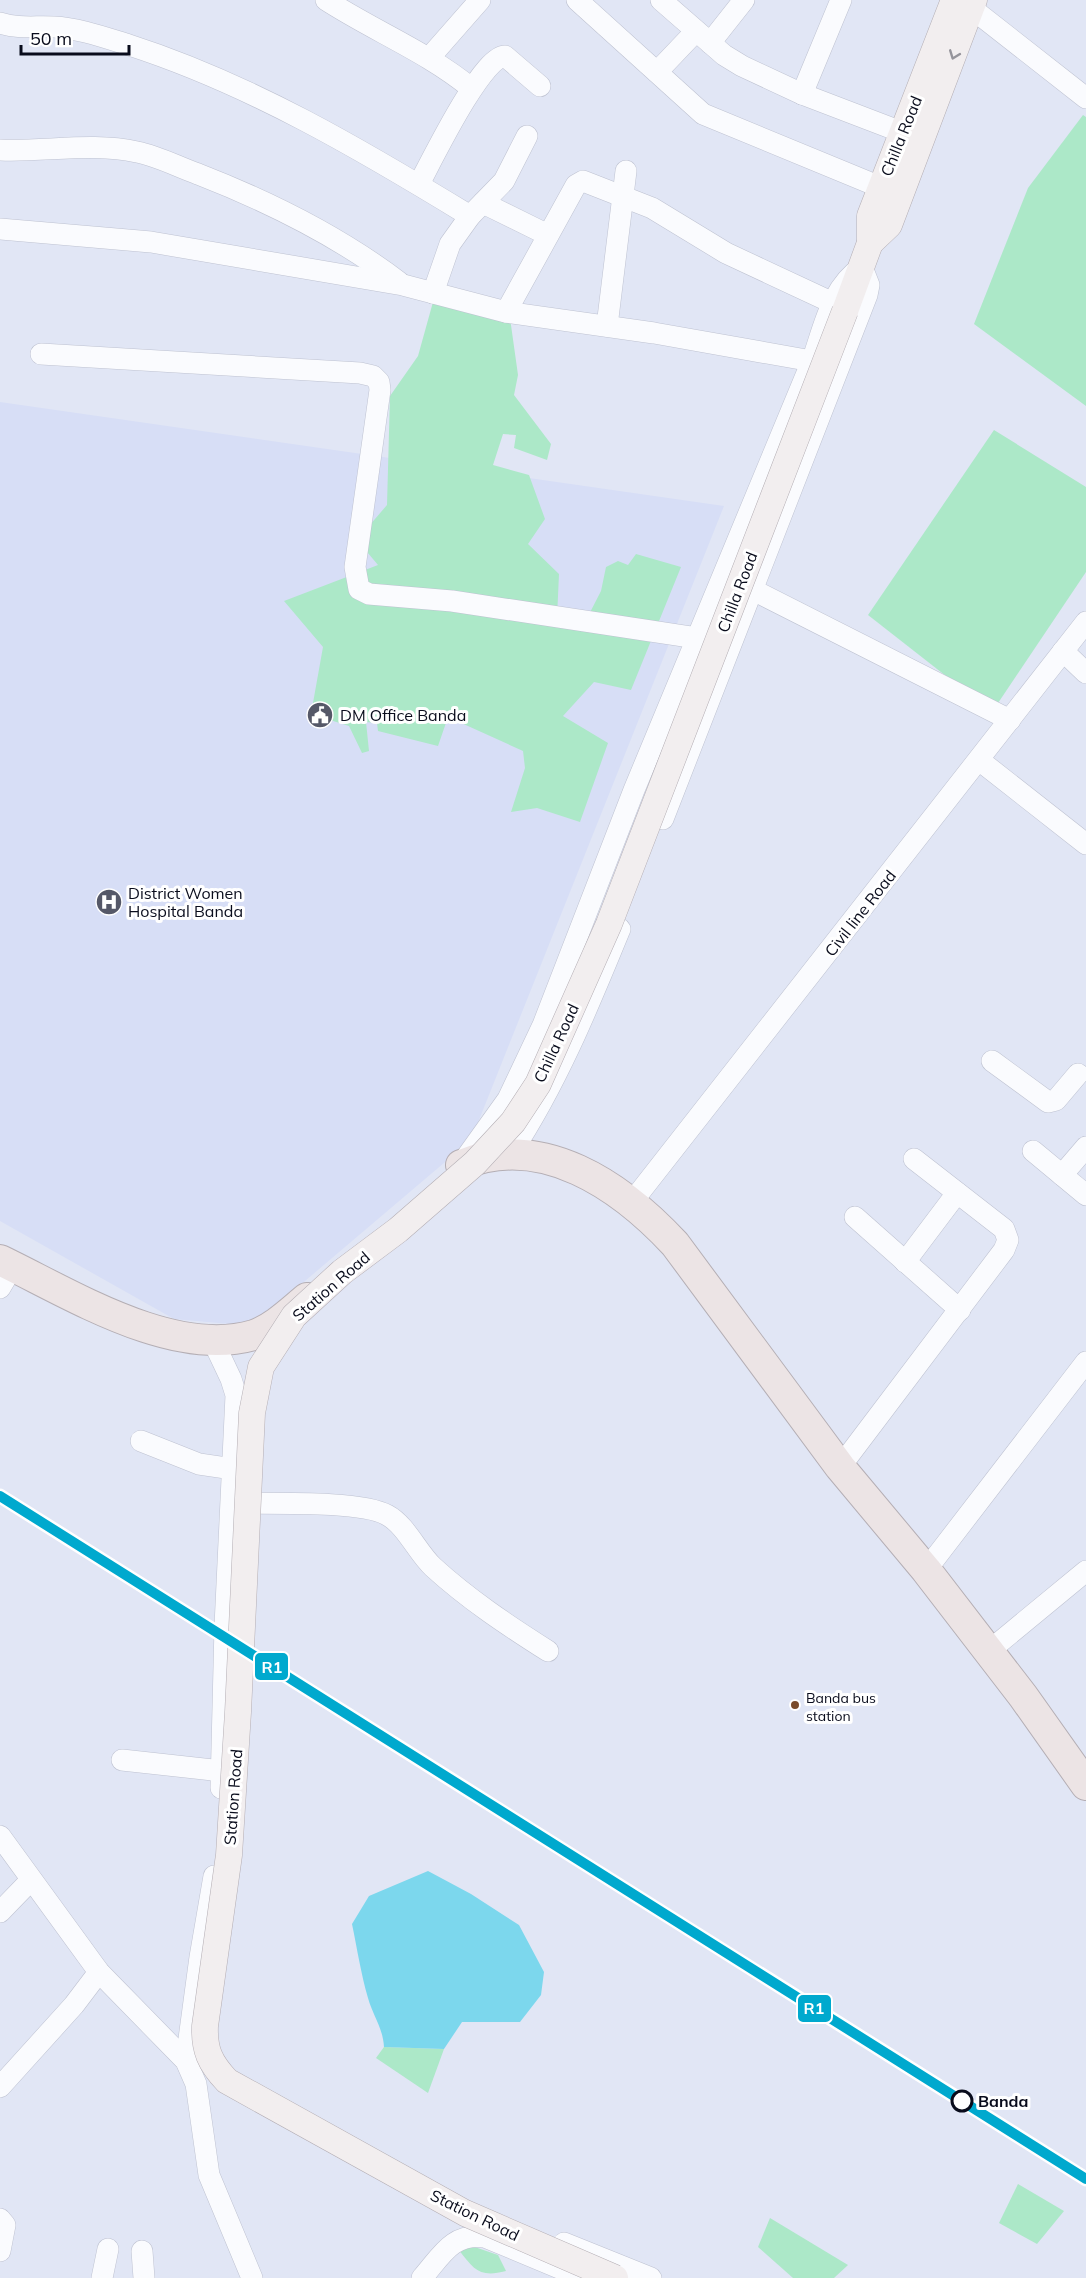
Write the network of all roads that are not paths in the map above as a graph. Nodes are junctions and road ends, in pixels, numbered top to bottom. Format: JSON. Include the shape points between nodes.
{"nodes":[{"id":1,"x":326,"y":0,"type":"edge"},
{"id":2,"x":480,"y":0,"type":"edge"},
{"id":3,"x":577,"y":0,"type":"edge"},
{"id":4,"x":744,"y":0,"type":"edge"},
{"id":5,"x":841,"y":0,"type":"edge"},
{"id":6,"x":664,"y":1,"type":"edge"},
{"id":7,"x":965,"y":2,"type":"edge"},
{"id":8,"x":0,"y":23,"type":"edge"},
{"id":9,"x":703,"y":37,"type":"junction"},
{"id":10,"x":430,"y":57,"type":"junction"},
{"id":11,"x":657,"y":72,"type":"junction"},
{"id":12,"x":540,"y":86,"type":"dead end"},
{"id":13,"x":471,"y":88,"type":"junction"},
{"id":14,"x":802,"y":94,"type":"junction"},
{"id":15,"x":1086,"y":98,"type":"edge"},
{"id":16,"x":904,"y":133,"type":"junction"},
{"id":17,"x":527,"y":136,"type":"dead end"},
{"id":18,"x":0,"y":150,"type":"edge"},
{"id":19,"x":626,"y":171,"type":"dead end"},
{"id":20,"x":419,"y":184,"type":"junction"},
{"id":21,"x":880,"y":187,"type":"junction"},
{"id":22,"x":622,"y":197,"type":"junction"},
{"id":23,"x":477,"y":209,"type":"junction"},
{"id":24,"x":0,"y":229,"type":"edge"},
{"id":25,"x":548,"y":235,"type":"junction"},
{"id":26,"x":870,"y":243,"type":"junction"},
{"id":27,"x":862,"y":267,"type":"junction"},
{"id":28,"x":403,"y":285,"type":"junction"},
{"id":29,"x":434,"y":293,"type":"junction"},
{"id":30,"x":839,"y":307,"type":"junction"},
{"id":31,"x":506,"y":312,"type":"junction"},
{"id":32,"x":607,"y":326,"type":"junction"},
{"id":33,"x":40,"y":354,"type":"dead end"},
{"id":34,"x":812,"y":361,"type":"junction"},
{"id":35,"x":753,"y":590,"type":"junction"},
{"id":36,"x":1086,"y":622,"type":"edge"},
{"id":37,"x":697,"y":638,"type":"junction"},
{"id":38,"x":1063,"y":651,"type":"junction"},
{"id":39,"x":1086,"y":673,"type":"edge"},
{"id":40,"x":1010,"y":720,"type":"junction"},
{"id":41,"x":979,"y":760,"type":"junction"},
{"id":42,"x":1086,"y":844,"type":"edge"},
{"id":43,"x":992,"y":1061,"type":"dead end"},
{"id":44,"x":1084,"y":1073,"type":"edge"},
{"id":45,"x":1086,"y":1147,"type":"edge"},
{"id":46,"x":1033,"y":1151,"type":"dead end"},
{"id":47,"x":511,"y":1154,"type":"junction"},
{"id":48,"x":914,"y":1159,"type":"dead end"},
{"id":49,"x":467,"y":1164,"type":"junction"},
{"id":50,"x":1062,"y":1175,"type":"junction"},
{"id":51,"x":957,"y":1193,"type":"junction"},
{"id":52,"x":1086,"y":1195,"type":"edge"},
{"id":53,"x":632,"y":1202,"type":"junction"},
{"id":54,"x":855,"y":1217,"type":"dead end"},
{"id":55,"x":905,"y":1262,"type":"junction"},
{"id":56,"x":4,"y":1271,"type":"edge"},
{"id":57,"x":960,"y":1310,"type":"junction"},
{"id":58,"x":213,"y":1341,"type":"junction"},
{"id":59,"x":1086,"y":1362,"type":"edge"},
{"id":60,"x":141,"y":1441,"type":"dead end"},
{"id":61,"x":840,"y":1467,"type":"junction"},
{"id":62,"x":232,"y":1469,"type":"junction"},
{"id":63,"x":231,"y":1503,"type":"junction"},
{"id":64,"x":926,"y":1570,"type":"junction"},
{"id":65,"x":1086,"y":1571,"type":"edge"},
{"id":66,"x":548,"y":1651,"type":"dead end"},
{"id":67,"x":989,"y":1651,"type":"junction"},
{"id":68,"x":247,"y":1716,"type":"dead end"},
{"id":69,"x":122,"y":1760,"type":"dead end"},
{"id":70,"x":222,"y":1771,"type":"junction"},
{"id":71,"x":1086,"y":1785,"type":"edge"},
{"id":72,"x":0,"y":1836,"type":"edge"},
{"id":73,"x":32,"y":1880,"type":"junction"},
{"id":74,"x":0,"y":1912,"type":"edge"},
{"id":75,"x":99,"y":1972,"type":"junction"},
{"id":76,"x":186,"y":2061,"type":"junction"},
{"id":77,"x":0,"y":2087,"type":"edge"},
{"id":78,"x":0,"y":2219,"type":"edge"},
{"id":79,"x":108,"y":2249,"type":"dead end"},
{"id":80,"x":0,"y":2251,"type":"edge"},
{"id":81,"x":142,"y":2251,"type":"dead end"},
{"id":82,"x":102,"y":2278,"type":"edge"},
{"id":83,"x":144,"y":2278,"type":"edge"},
{"id":84,"x":252,"y":2278,"type":"edge"},
{"id":85,"x":422,"y":2278,"type":"edge"},
{"id":86,"x":584,"y":2278,"type":"edge"},
{"id":87,"x":615,"y":2278,"type":"edge"},
{"id":88,"x":651,"y":2278,"type":"edge"}],
"edges":[{"from":1,"to":10,"type":"street"},
{"from":2,"to":10,"type":"street"},
{"from":3,"to":11,"type":"street"},
{"from":4,"to":9,"type":"street"},
{"from":5,"to":14,"type":"street"},
{"from":6,"to":9,"type":"street"},
{"from":7,"to":15,"type":"street"},
{"from":7,"to":16,"type":"main road","name":"Chilla Road"},
{"from":7,"to":26,"type":"main road","one_way":true,"via":[[889,225]]},
{"from":8,"to":20,"type":"street","via":[[28,29],[63,28],[130,46],[255,95]]},
{"from":9,"to":11,"type":"street"},
{"from":9,"to":14,"type":"street","via":[[742,66]]},
{"from":10,"to":13,"type":"street"},
{"from":11,"to":21,"type":"street","via":[[703,114]]},
{"from":12,"to":13,"type":"street","via":[[500,56]]},
{"from":13,"to":20,"type":"street"},
{"from":14,"to":16,"type":"street"},
{"from":16,"to":21,"type":"main road","name":"Chilla Road"},
{"from":17,"to":23,"type":"street","via":[[504,181]]},
{"from":18,"to":28,"type":"street","via":[[99,148],[145,154],[271,203],[372,262]]},
{"from":19,"to":22,"type":"street"},
{"from":20,"to":23,"type":"street"},
{"from":21,"to":26,"type":"main road","name":"Chilla Road","via":[[870,216]]},
{"from":22,"to":25,"type":"street","via":[[584,181],[578,183]]},
{"from":22,"to":30,"type":"street","via":[[652,208],[726,253]]},
{"from":22,"to":32,"type":"street"},
{"from":23,"to":25,"type":"street"},
{"from":23,"to":29,"type":"street","via":[[450,244]]},
{"from":24,"to":28,"type":"street","via":[[151,242]]},
{"from":25,"to":31,"type":"street"},
{"from":26,"to":27,"type":"main road","name":"Chilla Road"},
{"from":27,"to":30,"type":"main road","name":"Chilla Road"},
{"from":27,"to":35,"type":"street","via":[[869,285],[867,295]]},
{"from":28,"to":29,"type":"street"},
{"from":29,"to":31,"type":"street"},
{"from":30,"to":34,"type":"street"},
{"from":30,"to":49,"type":"main road","name":"Chilla Road","bridge":true,"via":[[584,984],[538,1084],[513,1122]]},
{"from":31,"to":32,"type":"street"},
{"from":32,"to":34,"type":"street"},
{"from":33,"to":37,"type":"street","via":[[373,376],[380,390],[355,567],[359,589],[369,594],[452,601]]},
{"from":34,"to":37,"type":"street"},
{"from":35,"to":40,"type":"street"},
{"from":35,"to":47,"type":"street","via":[[591,1001],[548,1095]]},
{"from":36,"to":38,"type":"street","name":"Civil line Road"},
{"from":37,"to":49,"type":"street","via":[[543,1025],[508,1099]]},
{"from":38,"to":39,"type":"street"},
{"from":38,"to":40,"type":"street","name":"Civil line Road"},
{"from":40,"to":41,"type":"street","name":"Civil line Road"},
{"from":41,"to":42,"type":"street"},
{"from":41,"to":53,"type":"street","name":"Civil line Road"},
{"from":43,"to":44,"type":"street","via":[[1048,1102],[1056,1100]]},
{"from":45,"to":50,"type":"street"},
{"from":46,"to":50,"type":"street"},
{"from":47,"to":49,"type":"highway","via":[[478,1158]]},
{"from":47,"to":53,"type":"highway","via":[[537,1156],[567,1165],[596,1178]]},
{"from":48,"to":51,"type":"street"},
{"from":49,"to":58,"type":"highway","via":[[357,1251],[278,1322],[256,1334]]},
{"from":49,"to":87,"type":"main road","name":"Station Road","bridge":true,"via":[[398,1230],[342,1272],[294,1316],[261,1367],[252,1413],[229,1855],[204,2026],[205,2052],[226,2081],[465,2213]]},
{"from":50,"to":52,"type":"street"},
{"from":51,"to":55,"type":"street"},
{"from":51,"to":57,"type":"street","via":[[1004,1229],[1008,1239]]},
{"from":53,"to":61,"type":"highway","via":[[675,1244]]},
{"from":54,"to":55,"type":"street"},
{"from":55,"to":57,"type":"street"},
{"from":56,"to":58,"type":"highway","via":[[175,1335]]},
{"from":57,"to":61,"type":"street"},
{"from":58,"to":62,"type":"street","via":[[236,1395]]},
{"from":59,"to":64,"type":"street"},
{"from":60,"to":62,"type":"street","via":[[190,1462]]},
{"from":61,"to":64,"type":"highway"},
{"from":62,"to":63,"type":"street"},
{"from":63,"to":66,"type":"street","via":[[347,1506],[387,1515],[458,1589]]},
{"from":63,"to":70,"type":"street"},
{"from":64,"to":67,"type":"highway"},
{"from":65,"to":67,"type":"street"},
{"from":67,"to":71,"type":"highway"},
{"from":68,"to":88,"type":"street","via":[[237,1857],[215,2033],[222,2065],[281,2101],[478,2206]]},
{"from":69,"to":70,"type":"street"},
{"from":70,"to":76,"type":"street","via":[[218,1855]]},
{"from":72,"to":73,"type":"street"},
{"from":73,"to":74,"type":"street"},
{"from":73,"to":75,"type":"street"},
{"from":75,"to":76,"type":"street"},
{"from":75,"to":77,"type":"street","via":[[74,2006]]},
{"from":76,"to":84,"type":"street","via":[[196,2084],[209,2175]]},
{"from":78,"to":80,"type":"street","via":[[5,2225]]},
{"from":79,"to":82,"type":"street"},
{"from":81,"to":83,"type":"street"},
{"from":85,"to":86,"type":"street","via":[[454,2242],[469,2235],[485,2236]]}]}
